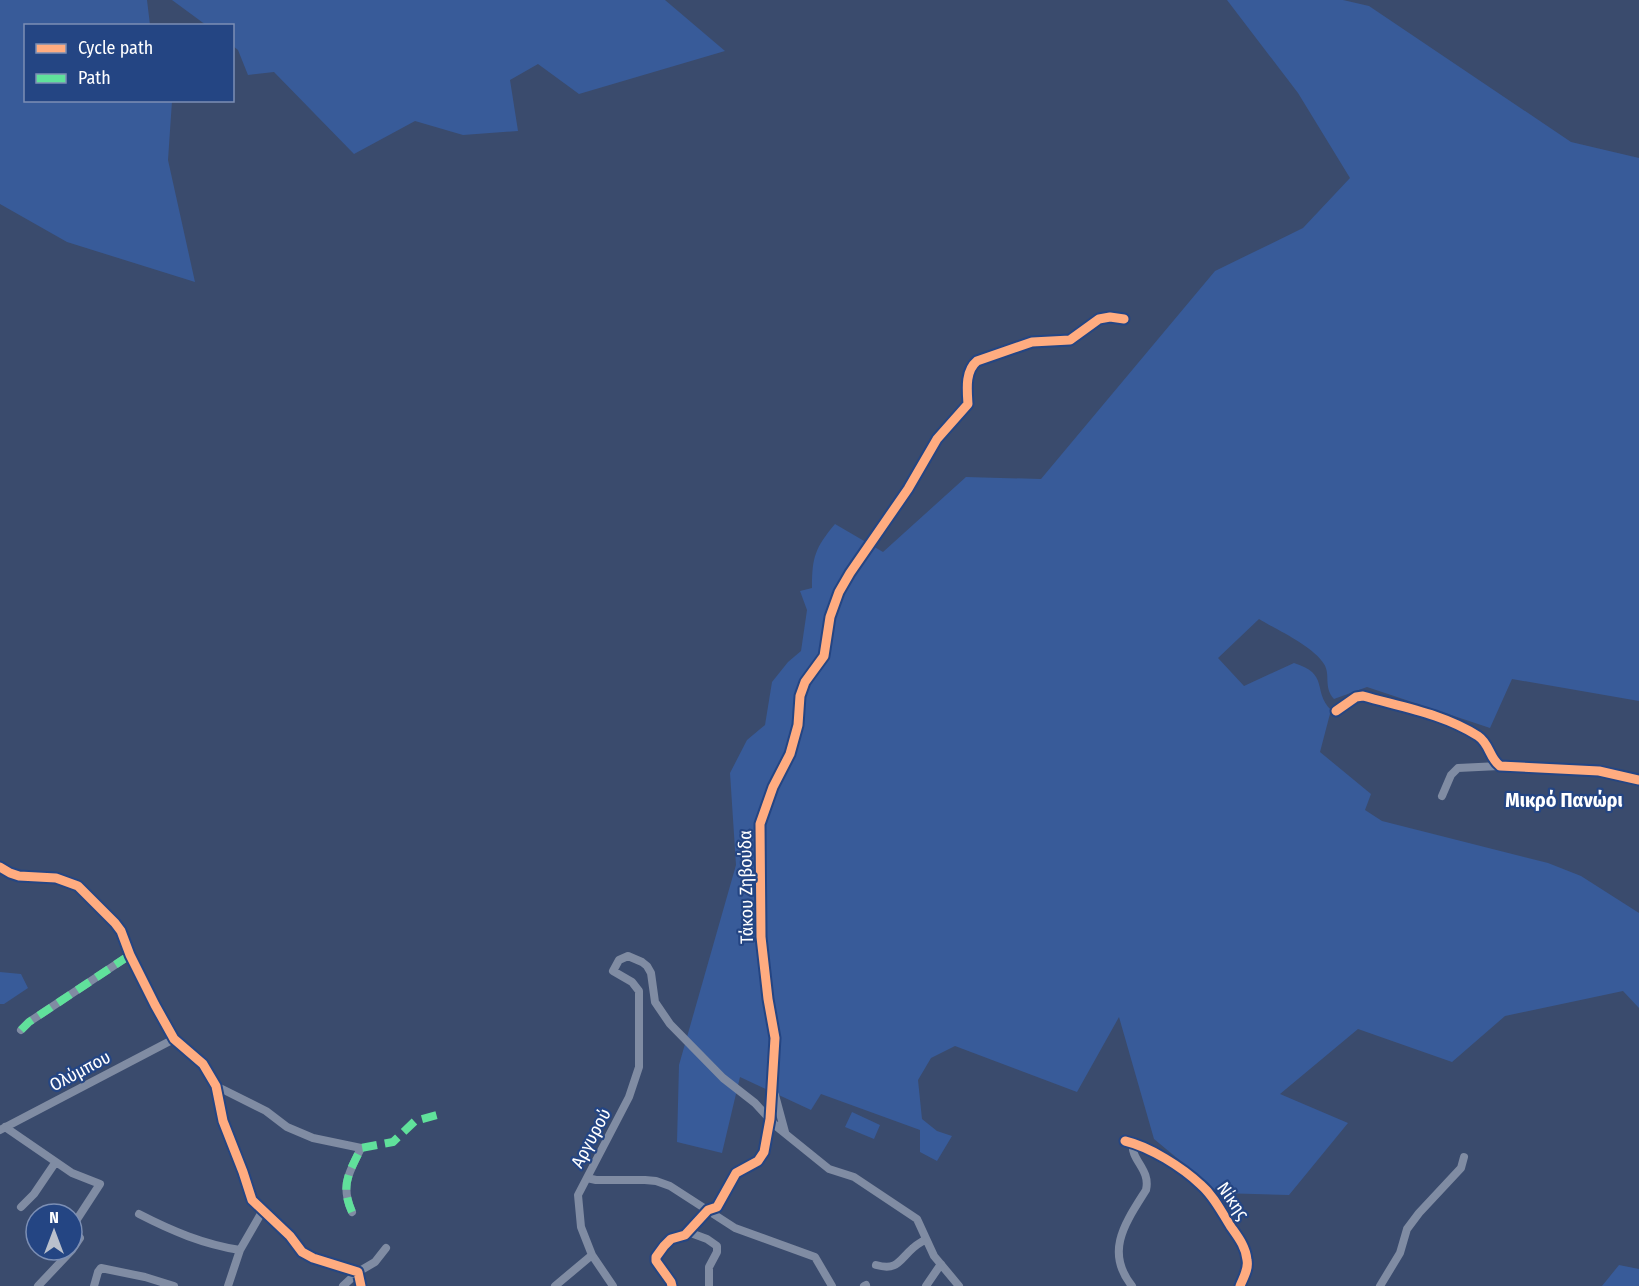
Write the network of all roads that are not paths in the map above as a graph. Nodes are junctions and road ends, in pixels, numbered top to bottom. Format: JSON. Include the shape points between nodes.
{"nodes":[{"id":1,"x":1124,"y":319,"type":"dead end"},
{"id":2,"x":1336,"y":711,"type":"dead end"},
{"id":3,"x":1500,"y":766,"type":"junction"},
{"id":4,"x":1639,"y":780,"type":"edge"},
{"id":5,"x":1442,"y":796,"type":"dead end"},
{"id":6,"x":0,"y":867,"type":"edge"},
{"id":7,"x":130,"y":955,"type":"junction"},
{"id":8,"x":21,"y":1029,"type":"dead end"},
{"id":9,"x":174,"y":1039,"type":"junction"},
{"id":10,"x":216,"y":1086,"type":"junction"},
{"id":11,"x":772,"y":1088,"type":"junction"},
{"id":12,"x":770,"y":1119,"type":"junction"},
{"id":13,"x":2,"y":1129,"type":"edge"},
{"id":14,"x":786,"y":1134,"type":"junction"},
{"id":15,"x":1464,"y":1157,"type":"dead end"},
{"id":16,"x":55,"y":1163,"type":"junction"},
{"id":17,"x":587,"y":1178,"type":"junction"},
{"id":18,"x":21,"y":1207,"type":"dead end"},
{"id":19,"x":84,"y":1208,"type":"edge"},
{"id":20,"x":262,"y":1210,"type":"junction"},
{"id":21,"x":708,"y":1210,"type":"junction"},
{"id":22,"x":352,"y":1212,"type":"dead end"},
{"id":23,"x":139,"y":1214,"type":"dead end"},
{"id":24,"x":688,"y":1232,"type":"junction"},
{"id":25,"x":926,"y":1239,"type":"junction"},
{"id":26,"x":387,"y":1248,"type":"dead end"},
{"id":27,"x":240,"y":1250,"type":"junction"},
{"id":28,"x":592,"y":1255,"type":"junction"},
{"id":29,"x":61,"y":1262,"type":"edge"},
{"id":30,"x":941,"y":1264,"type":"junction"},
{"id":31,"x":876,"y":1265,"type":"dead end"},
{"id":32,"x":358,"y":1272,"type":"junction"},
{"id":33,"x":38,"y":1286,"type":"edge"},
{"id":34,"x":94,"y":1286,"type":"edge"},
{"id":35,"x":174,"y":1286,"type":"edge"},
{"id":36,"x":228,"y":1286,"type":"edge"},
{"id":37,"x":343,"y":1286,"type":"edge"},
{"id":38,"x":361,"y":1286,"type":"edge"},
{"id":39,"x":555,"y":1286,"type":"edge"},
{"id":40,"x":613,"y":1286,"type":"edge"},
{"id":41,"x":672,"y":1286,"type":"edge"},
{"id":42,"x":709,"y":1286,"type":"edge"},
{"id":43,"x":832,"y":1286,"type":"edge"},
{"id":44,"x":926,"y":1286,"type":"edge"},
{"id":45,"x":959,"y":1286,"type":"edge"},
{"id":46,"x":1132,"y":1286,"type":"edge"},
{"id":47,"x":1240,"y":1286,"type":"edge"},
{"id":48,"x":1380,"y":1286,"type":"edge"}],
"edges":[{"from":1,"to":11,"type":"street","name":"Τάκου Ζηβούδα","via":[[1099,319],[1070,340],[1032,342],[972,365],[968,404],[937,439],[840,592],[830,616],[824,656],[805,682],[790,754],[760,824],[761,937],[775,1038]]},
{"from":2,"to":3,"type":"street","via":[[1361,696],[1442,718],[1483,740]]},
{"from":3,"to":4,"type":"street","via":[[1599,771]]},
{"from":3,"to":5,"type":"street","via":[[1458,768],[1450,775]]},
{"from":6,"to":7,"type":"street","via":[[19,876],[56,878],[78,885],[121,931]]},
{"from":7,"to":8,"type":"street"},
{"from":7,"to":9,"type":"street"},
{"from":9,"to":10,"type":"street","via":[[203,1064]]},
{"from":9,"to":13,"type":"street","name":"Ολύμπου"},
{"from":10,"to":20,"type":"street","via":[[223,1121],[252,1200]]},
{"from":10,"to":22,"type":"street","via":[[313,1138],[361,1148],[345,1191]]},
{"from":11,"to":12,"type":"street","name":"Τάκου Ζηβούδα"},
{"from":11,"to":14,"type":"street"},
{"from":12,"to":14,"type":"street"},
{"from":12,"to":17,"type":"street","name":"Αργυρού","via":[[670,1024],[655,1002],[651,973],[642,962],[623,957],[614,971],[636,986],[640,996],[639,1067],[629,1097]]},
{"from":12,"to":21,"type":"street","name":"Τάκου Ζηβούδα","via":[[762,1156],[739,1171],[715,1209]]},
{"from":13,"to":16,"type":"street"},
{"from":14,"to":25,"type":"street","via":[[829,1169],[854,1177],[917,1219]]},
{"from":15,"to":48,"type":"street","via":[[1461,1168],[1407,1229],[1400,1253]]},
{"from":16,"to":18,"type":"street"},
{"from":16,"to":19,"type":"street","via":[[99,1184]]},
{"from":17,"to":21,"type":"street","via":[[659,1181]]},
{"from":17,"to":28,"type":"street","name":"Αργυρού","via":[[578,1195],[579,1218]]},
{"from":20,"to":27,"type":"street"},
{"from":20,"to":32,"type":"street","via":[[302,1252]]},
{"from":21,"to":24,"type":"street","name":"Τάκου Ζηβούδα"},
{"from":21,"to":43,"type":"street","via":[[735,1228],[815,1257]]},
{"from":23,"to":27,"type":"street","via":[[181,1235]]},
{"from":24,"to":41,"type":"street","name":"Τάκου Ζηβούδα","via":[[671,1239],[656,1257]]},
{"from":24,"to":42,"type":"street","via":[[717,1246],[709,1267]]},
{"from":25,"to":30,"type":"street"},
{"from":25,"to":31,"type":"street","via":[[898,1264]]},
{"from":26,"to":32,"type":"street","via":[[375,1262]]},
{"from":27,"to":36,"type":"street"},
{"from":28,"to":39,"type":"street"},
{"from":28,"to":40,"type":"street","name":"Αργυρού"},
{"from":29,"to":33,"type":"street"},
{"from":30,"to":44,"type":"street"},
{"from":30,"to":45,"type":"street"},
{"from":32,"to":37,"type":"street"},
{"from":32,"to":38,"type":"street"},
{"from":34,"to":35,"type":"street","via":[[101,1268]]},
{"from":46,"to":47,"type":"street","name":"Νίκης","via":[[1121,1269],[1119,1239],[1148,1184],[1129,1142],[1152,1151],[1202,1185],[1212,1197],[1243,1245],[1247,1266]]}]}
